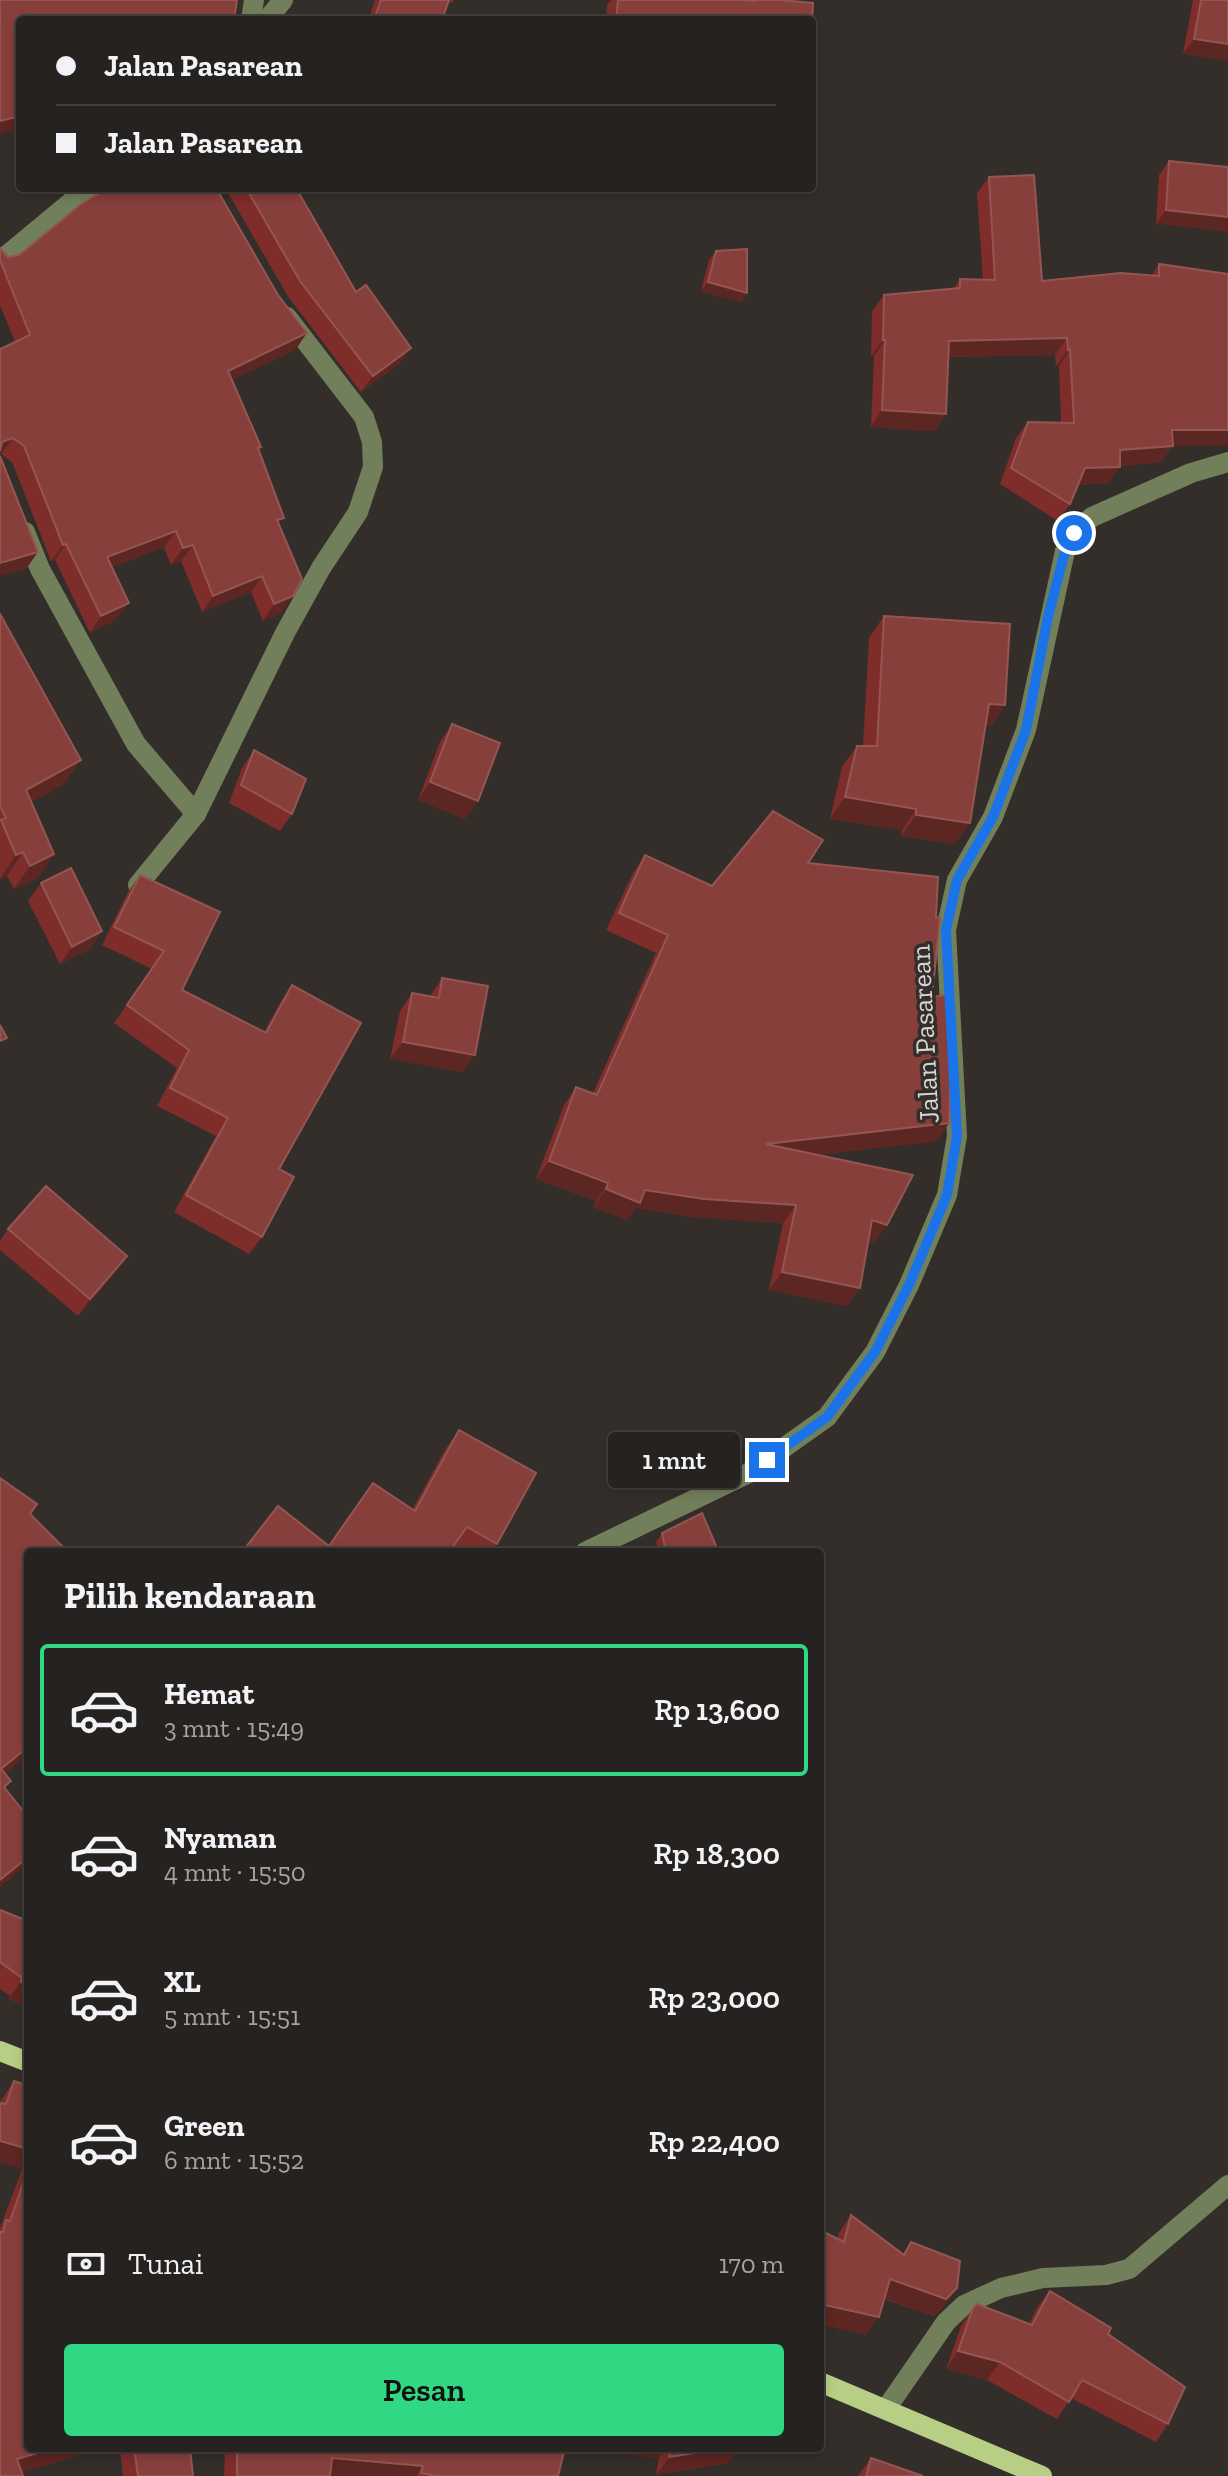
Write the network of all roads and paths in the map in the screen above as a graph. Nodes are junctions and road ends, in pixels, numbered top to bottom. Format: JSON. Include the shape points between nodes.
{"nodes":[{"id":1,"x":283,"y":0,"type":"edge"},
{"id":2,"x":270,"y":16,"type":"edge"},
{"id":3,"x":83,"y":192,"type":"edge"},
{"id":4,"x":0,"y":261,"type":"edge"},
{"id":5,"x":278,"y":305,"type":"edge"},
{"id":6,"x":1228,"y":462,"type":"edge"},
{"id":7,"x":17,"y":511,"type":"edge"},
{"id":8,"x":196,"y":814,"type":"junction"},
{"id":9,"x":138,"y":885,"type":"edge"},
{"id":10,"x":593,"y":1548,"type":"edge"},
{"id":11,"x":0,"y":2051,"type":"edge"},
{"id":12,"x":24,"y":2060,"type":"edge"},
{"id":13,"x":1228,"y":2185,"type":"edge"},
{"id":14,"x":824,"y":2384,"type":"edge"},
{"id":15,"x":886,"y":2409,"type":"junction"},
{"id":16,"x":1042,"y":2476,"type":"edge"}],
"edges":[{"from":1,"to":2,"type":"street"},
{"from":3,"to":4,"type":"street"},
{"from":5,"to":8,"type":"street","via":[[364,417],[373,467],[358,512],[285,633]]},
{"from":6,"to":10,"type":"street","name":"Jalan Pasarean","via":[[1092,517],[1074,533],[1065,551],[1026,730],[993,817],[957,880],[946,930],[957,1136],[947,1195],[875,1352],[827,1417],[747,1474]]},
{"from":7,"to":8,"type":"street","via":[[40,569],[136,744]]},
{"from":8,"to":9,"type":"street"},
{"from":11,"to":12,"type":"main road"},
{"from":13,"to":15,"type":"street","via":[[1129,2269],[1043,2278],[1001,2288],[964,2305],[946,2322]]},
{"from":14,"to":15,"type":"main road"},
{"from":15,"to":16,"type":"main road"}]}
